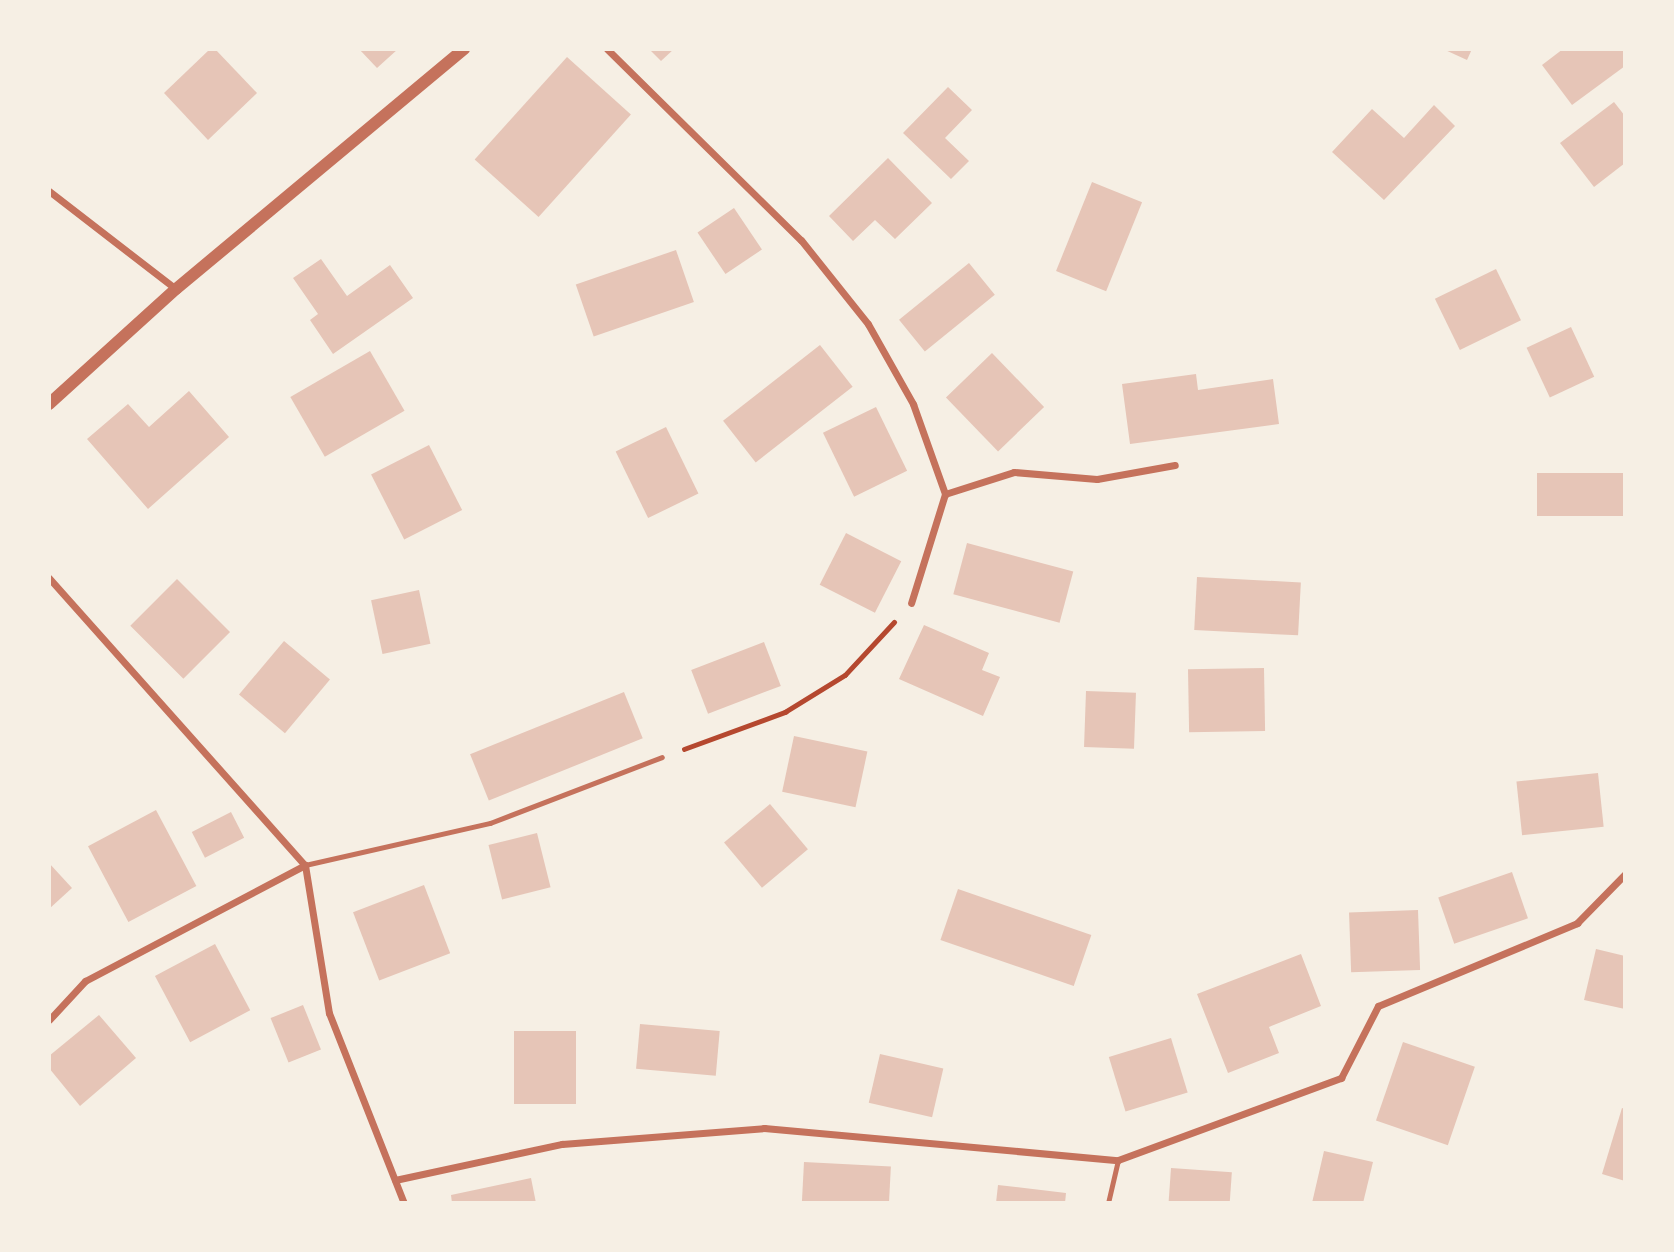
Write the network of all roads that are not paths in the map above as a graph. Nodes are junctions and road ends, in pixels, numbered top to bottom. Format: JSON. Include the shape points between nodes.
{"nodes":[{"id":1,"x":464,"y":49,"type":"edge"},
{"id":2,"x":607,"y":49,"type":"edge"},
{"id":3,"x":49,"y":191,"type":"edge"},
{"id":4,"x":176,"y":289,"type":"junction"},
{"id":5,"x":49,"y":404,"type":"edge"},
{"id":6,"x":1175,"y":465,"type":"dead end"},
{"id":7,"x":945,"y":494,"type":"junction"},
{"id":8,"x":49,"y":578,"type":"edge"},
{"id":9,"x":911,"y":603,"type":"road end"},
{"id":10,"x":662,"y":757,"type":"road end"},
{"id":11,"x":305,"y":864,"type":"junction"},
{"id":12,"x":1625,"y":874,"type":"edge"},
{"id":13,"x":49,"y":1020,"type":"edge"},
{"id":14,"x":1118,"y":1160,"type":"junction"},
{"id":15,"x":395,"y":1180,"type":"junction"},
{"id":16,"x":404,"y":1203,"type":"edge"},
{"id":17,"x":1108,"y":1203,"type":"edge"}],
"edges":[{"from":1,"to":4,"type":"street"},
{"from":2,"to":7,"type":"street","via":[[801,240],[869,324],[913,404]]},
{"from":3,"to":4,"type":"street"},
{"from":4,"to":5,"type":"street"},
{"from":6,"to":7,"type":"street","via":[[1097,479],[1014,472]]},
{"from":7,"to":9,"type":"street"},
{"from":8,"to":11,"type":"street"},
{"from":10,"to":11,"type":"lane","via":[[490,823]]},
{"from":11,"to":13,"type":"street","via":[[85,981]]},
{"from":11,"to":15,"type":"street","via":[[329,1013]]},
{"from":12,"to":14,"type":"street","via":[[1577,923],[1378,1006],[1341,1078]]},
{"from":14,"to":15,"type":"street","via":[[764,1128],[562,1144]]},
{"from":14,"to":17,"type":"lane"},
{"from":15,"to":16,"type":"street"}]}
